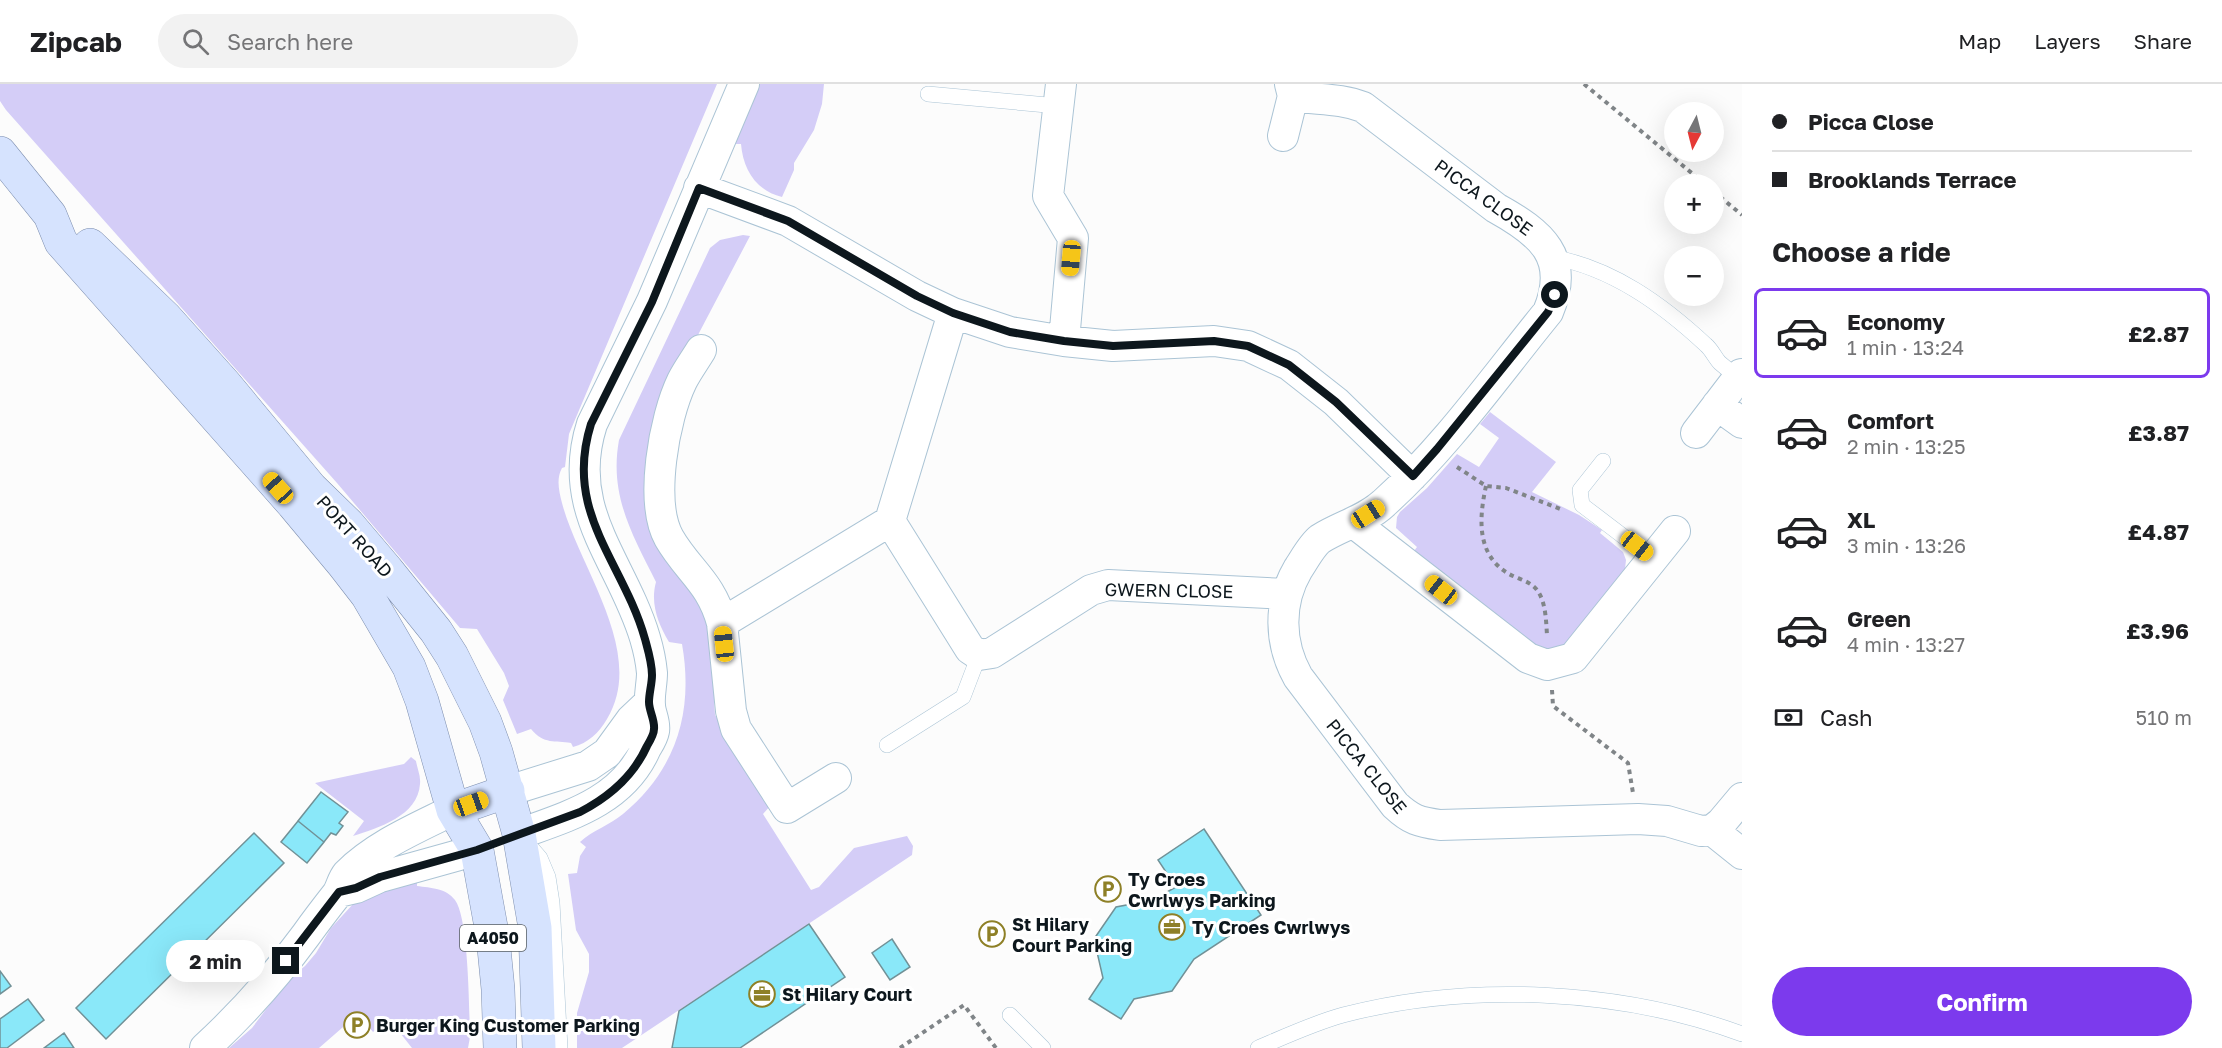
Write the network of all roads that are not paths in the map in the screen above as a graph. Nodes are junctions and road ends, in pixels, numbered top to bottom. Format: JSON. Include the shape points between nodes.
{"nodes":[{"id":1,"x":744,"y":84,"type":"edge"},
{"id":2,"x":1291,"y":90,"type":"edge"},
{"id":3,"x":928,"y":94,"type":"dead end"},
{"id":4,"x":1060,"y":95,"type":"edge"},
{"id":5,"x":1283,"y":136,"type":"dead end"},
{"id":6,"x":0,"y":153,"type":"edge"},
{"id":7,"x":699,"y":188,"type":"junction"},
{"id":8,"x":50,"y":215,"type":"junction"},
{"id":9,"x":1552,"y":256,"type":"junction"},
{"id":10,"x":953,"y":313,"type":"junction"},
{"id":11,"x":1064,"y":341,"type":"junction"},
{"id":12,"x":701,"y":350,"type":"dead end"},
{"id":13,"x":1739,"y":376,"type":"edge"},
{"id":14,"x":1718,"y":405,"type":"junction"},
{"id":15,"x":1742,"y":423,"type":"edge"},
{"id":16,"x":1695,"y":433,"type":"dead end"},
{"id":17,"x":1603,"y":461,"type":"dead end"},
{"id":18,"x":1413,"y":476,"type":"junction"},
{"id":19,"x":890,"y":521,"type":"junction"},
{"id":20,"x":1354,"y":523,"type":"junction"},
{"id":21,"x":1675,"y":531,"type":"dead end"},
{"id":22,"x":1653,"y":559,"type":"junction"},
{"id":23,"x":1287,"y":594,"type":"junction"},
{"id":24,"x":722,"y":623,"type":"junction"},
{"id":25,"x":979,"y":655,"type":"junction"},
{"id":26,"x":649,"y":703,"type":"junction"},
{"id":27,"x":887,"y":745,"type":"dead end"},
{"id":28,"x":836,"y":778,"type":"dead end"},
{"id":29,"x":508,"y":791,"type":"junction"},
{"id":30,"x":1742,"y":798,"type":"edge"},
{"id":31,"x":453,"y":810,"type":"junction"},
{"id":32,"x":1713,"y":830,"type":"junction"},
{"id":33,"x":519,"y":834,"type":"junction"},
{"id":34,"x":477,"y":850,"type":"junction"},
{"id":35,"x":1742,"y":854,"type":"edge"},
{"id":36,"x":339,"y":892,"type":"junction"},
{"id":37,"x":1010,"y":1015,"type":"dead end"},
{"id":38,"x":1742,"y":1034,"type":"edge"},
{"id":39,"x":205,"y":1048,"type":"edge"},
{"id":40,"x":500,"y":1048,"type":"edge"},
{"id":41,"x":539,"y":1048,"type":"edge"},
{"id":42,"x":560,"y":1048,"type":"edge"},
{"id":43,"x":1043,"y":1048,"type":"edge"},
{"id":44,"x":1258,"y":1048,"type":"edge"}],
"edges":[{"from":1,"to":7,"type":"street"},
{"from":2,"to":5,"type":"street","name":"PICCA CLOSE"},
{"from":2,"to":9,"type":"street","name":"PICCA CLOSE","via":[[1313,99],[1348,101],[1363,107],[1496,208],[1520,221],[1545,243]]},
{"from":3,"to":4,"type":"lane"},
{"from":4,"to":11,"type":"street","via":[[1048,196],[1073,238]]},
{"from":6,"to":8,"type":"main road","name":"PORT ROAD","number":"A4050"},
{"from":7,"to":10,"type":"street","via":[[788,221]]},
{"from":7,"to":26,"type":"street","via":[[652,302],[591,424],[583,462],[585,491],[594,523],[645,638],[652,672]]},
{"from":8,"to":29,"type":"main road","name":"PORT ROAD","number":"A4050","via":[[76,231],[166,318],[311,488],[348,524],[436,631],[484,722]]},
{"from":8,"to":31,"type":"main road","name":"PORT ROAD","number":"A4050","via":[[61,242],[293,504],[367,596],[409,667]]},
{"from":9,"to":13,"type":"lane","via":[[1603,272],[1638,291]]},
{"from":9,"to":18,"type":"street","name":"PICCA CLOSE","via":[[1555,295],[1548,312]]},
{"from":10,"to":11,"type":"street","via":[[1010,332]]},
{"from":10,"to":19,"type":"street"},
{"from":11,"to":18,"type":"street","via":[[1113,346],[1214,341],[1248,346],[1289,365],[1336,402]]},
{"from":12,"to":24,"type":"street","via":[[674,403],[662,457],[658,500],[670,539],[705,584],[718,606]]},
{"from":13,"to":14,"type":"street"},
{"from":14,"to":15,"type":"street"},
{"from":14,"to":16,"type":"street"},
{"from":17,"to":22,"type":"lane","via":[[1580,490],[1582,505]]},
{"from":18,"to":20,"type":"street","name":"PICCA CLOSE","via":[[1382,506]]},
{"from":19,"to":24,"type":"street"},
{"from":19,"to":25,"type":"street","via":[[970,649]]},
{"from":20,"to":22,"type":"street","via":[[1527,658],[1550,664],[1573,658]]},
{"from":20,"to":23,"type":"street","name":"PICCA CLOSE","via":[[1318,540]]},
{"from":21,"to":22,"type":"street"},
{"from":23,"to":25,"type":"street","name":"GWERN CLOSE","via":[[1108,585],[1091,590],[992,653]]},
{"from":23,"to":32,"type":"street","name":"PICCA CLOSE","via":[[1284,642],[1293,669],[1406,816],[1440,825],[1638,819]]},
{"from":24,"to":28,"type":"street","via":[[736,729],[787,808]]},
{"from":25,"to":27,"type":"lane","via":[[963,697]]},
{"from":26,"to":29,"type":"street","via":[[607,753],[588,766]]},
{"from":26,"to":33,"type":"street","via":[[654,730],[642,758],[624,782],[580,812]]},
{"from":29,"to":31,"type":"main road"},
{"from":29,"to":33,"type":"main road","name":"PORT ROAD","number":"A4050"},
{"from":30,"to":32,"type":"street"},
{"from":31,"to":34,"type":"main road","name":"PORT ROAD","number":"A4050"},
{"from":31,"to":36,"type":"street","via":[[402,835],[363,861],[345,876]]},
{"from":32,"to":35,"type":"street"},
{"from":33,"to":34,"type":"main road"},
{"from":33,"to":41,"type":"main road","name":"PORT ROAD","number":"A4050","via":[[535,928]]},
{"from":33,"to":42,"type":"lane","via":[[540,858],[548,877]]},
{"from":34,"to":36,"type":"street"},
{"from":34,"to":40,"type":"main road","name":"PORT ROAD","number":"A4050","via":[[493,938]]},
{"from":36,"to":39,"type":"street","via":[[257,995]]},
{"from":37,"to":43,"type":"lane"},
{"from":38,"to":44,"type":"lane","via":[[1636,1006],[1553,996],[1487,995],[1380,1006],[1316,1023]]}]}
